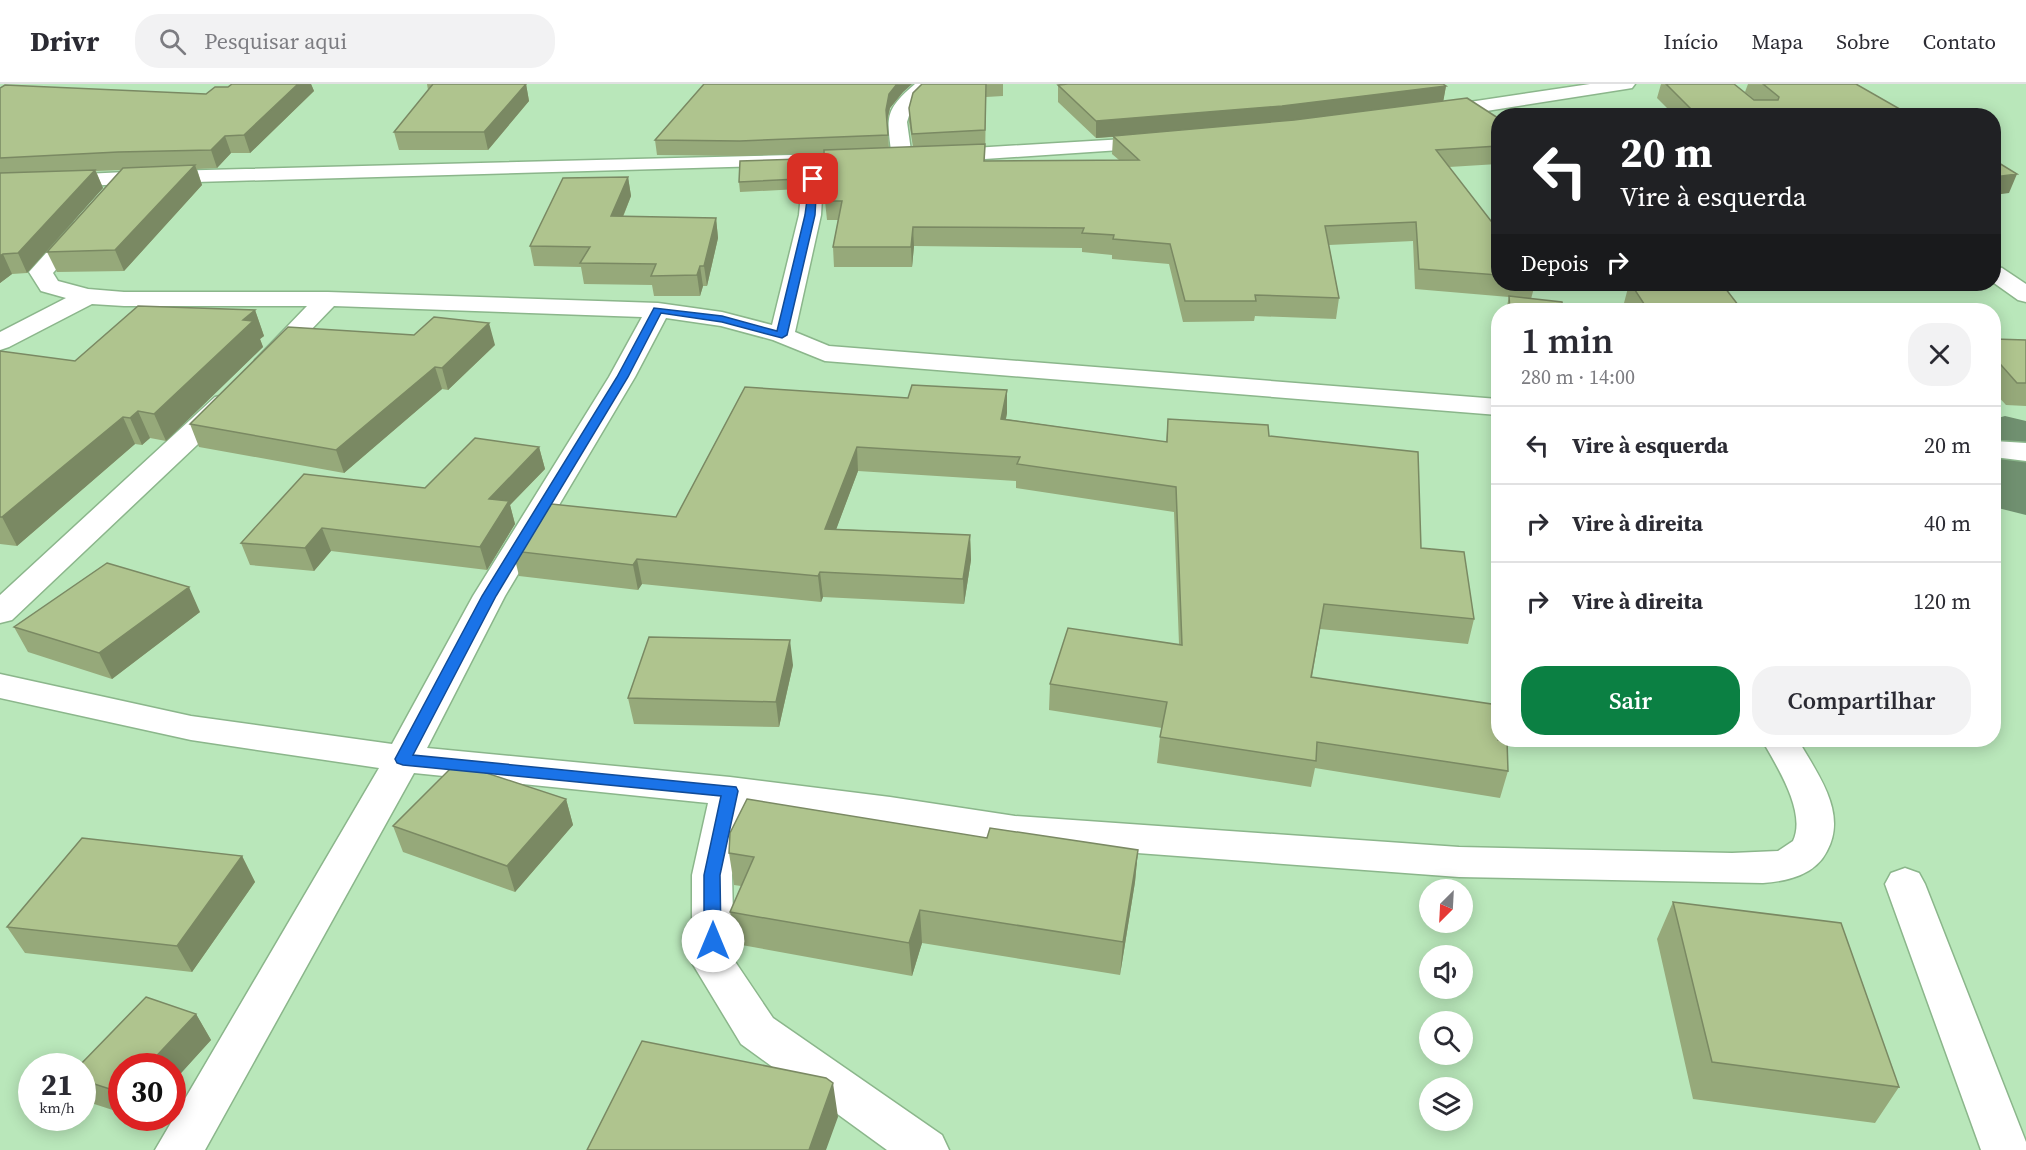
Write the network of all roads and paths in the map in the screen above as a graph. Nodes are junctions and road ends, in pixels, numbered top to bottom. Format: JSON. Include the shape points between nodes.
{"nodes":[{"id":1,"x":926,"y":84,"type":"edge"},
{"id":2,"x":1626,"y":84,"type":"edge"},
{"id":3,"x":1416,"y":116,"type":"edge"},
{"id":4,"x":1174,"y":142,"type":"edge"},
{"id":5,"x":902,"y":158,"type":"junction"},
{"id":6,"x":814,"y":161,"type":"junction"},
{"id":7,"x":126,"y":178,"type":"junction"},
{"id":8,"x":0,"y":184,"type":"edge"},
{"id":9,"x":2001,"y":278,"type":"edge"},
{"id":10,"x":88,"y":296,"type":"junction"},
{"id":11,"x":2026,"y":296,"type":"edge"},
{"id":12,"x":328,"y":299,"type":"junction"},
{"id":13,"x":658,"y":310,"type":"junction"},
{"id":14,"x":782,"y":335,"type":"junction"},
{"id":15,"x":0,"y":342,"type":"edge"},
{"id":16,"x":1491,"y":406,"type":"edge"},
{"id":17,"x":2001,"y":450,"type":"edge"},
{"id":18,"x":2026,"y":452,"type":"edge"},
{"id":19,"x":0,"y":613,"type":"edge"},
{"id":20,"x":0,"y":686,"type":"edge"},
{"id":21,"x":1784,"y":747,"type":"edge"},
{"id":22,"x":403,"y":759,"type":"junction"},
{"id":23,"x":730,"y":791,"type":"junction"},
{"id":24,"x":1905,"y":884,"type":"dead end"},
{"id":25,"x":179,"y":1150,"type":"edge"},
{"id":26,"x":926,"y":1150,"type":"edge"},
{"id":27,"x":2005,"y":1150,"type":"edge"}],
"edges":[{"from":1,"to":5,"type":"street","via":[[903,104],[897,122]]},
{"from":2,"to":3,"type":"street"},
{"from":4,"to":5,"type":"street"},
{"from":5,"to":6,"type":"street"},
{"from":6,"to":7,"type":"street"},
{"from":6,"to":14,"type":"street","via":[[810,215]]},
{"from":7,"to":8,"type":"street"},
{"from":7,"to":10,"type":"street","via":[[41,272],[49,286]]},
{"from":9,"to":11,"type":"street"},
{"from":10,"to":12,"type":"street"},
{"from":10,"to":15,"type":"street"},
{"from":12,"to":13,"type":"street"},
{"from":12,"to":19,"type":"street","via":[[200,428]]},
{"from":13,"to":14,"type":"street","via":[[722,319]]},
{"from":13,"to":22,"type":"street","via":[[622,377],[489,596]]},
{"from":14,"to":16,"type":"street","via":[[825,352]]},
{"from":17,"to":18,"type":"street"},
{"from":20,"to":22,"type":"street","via":[[191,728]]},
{"from":21,"to":23,"type":"street","via":[[1813,804],[1817,827],[1812,846],[1793,862],[1765,867],[1460,862],[1015,830]]},
{"from":22,"to":23,"type":"street"},
{"from":22,"to":25,"type":"street"},
{"from":23,"to":26,"type":"street","via":[[712,875],[713,963],[757,1031]]},
{"from":24,"to":27,"type":"street"}]}
